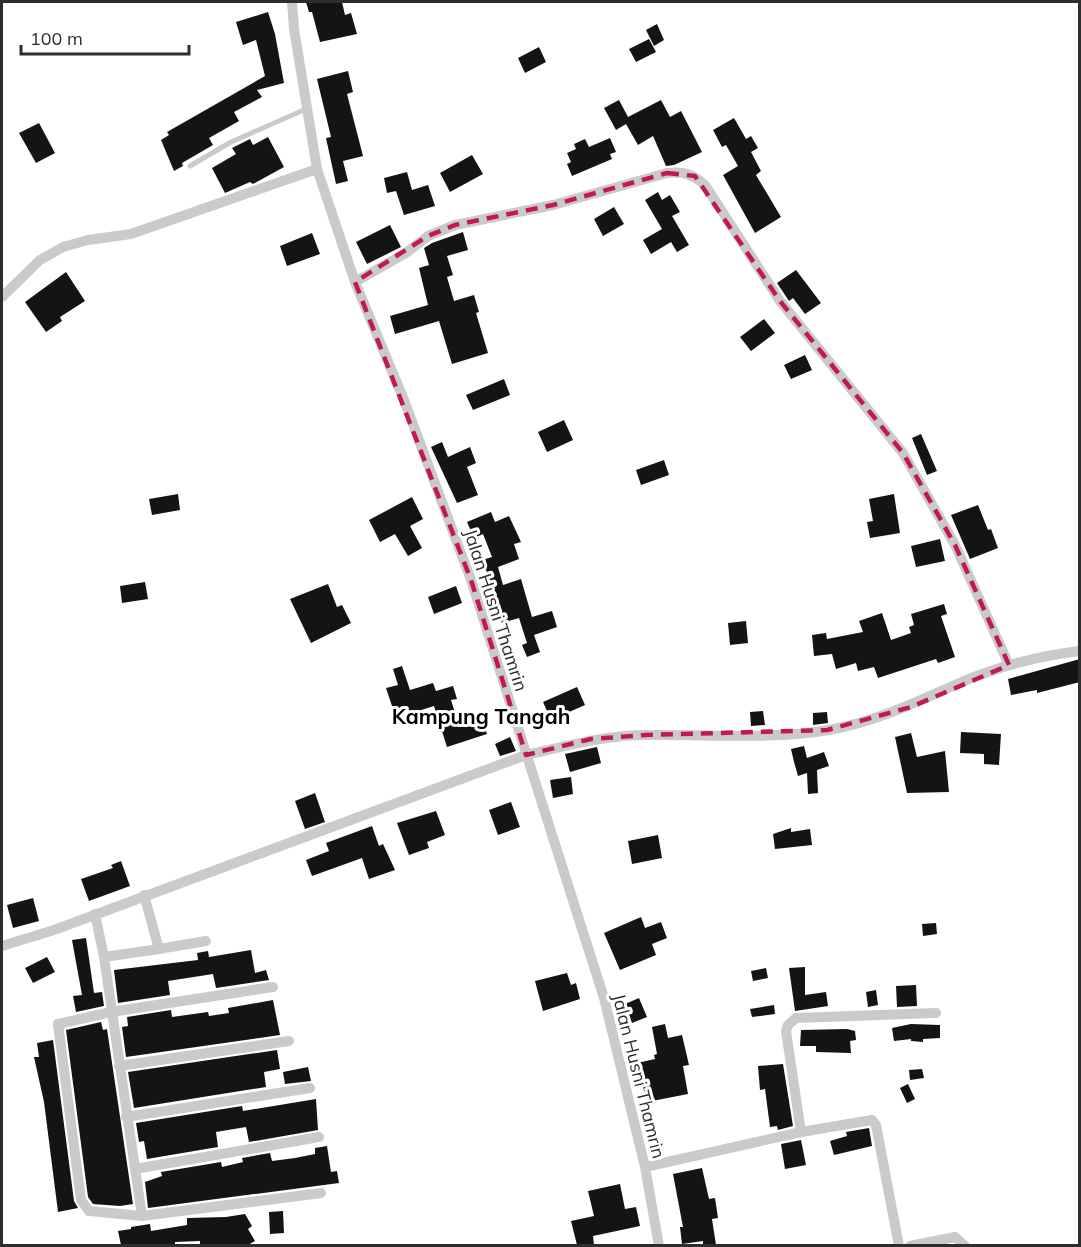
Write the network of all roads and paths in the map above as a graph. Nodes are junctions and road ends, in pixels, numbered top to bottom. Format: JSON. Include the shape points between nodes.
{"nodes":[{"id":1,"x":292,"y":2,"type":"edge"},
{"id":2,"x":306,"y":109,"type":"junction"},
{"id":3,"x":190,"y":165,"type":"dead end"},
{"id":4,"x":317,"y":169,"type":"junction"},
{"id":5,"x":355,"y":282,"type":"junction"},
{"id":6,"x":2,"y":297,"type":"edge"},
{"id":7,"x":1080,"y":651,"type":"edge"},
{"id":8,"x":1009,"y":665,"type":"junction"},
{"id":9,"x":526,"y":755,"type":"junction"},
{"id":10,"x":144,"y":895,"type":"junction"},
{"id":11,"x":95,"y":914,"type":"junction"},
{"id":12,"x":206,"y":941,"type":"dead end"},
{"id":13,"x":2,"y":946,"type":"edge"},
{"id":14,"x":159,"y":949,"type":"junction"},
{"id":15,"x":104,"y":957,"type":"junction"},
{"id":16,"x":273,"y":987,"type":"dead end"},
{"id":17,"x":111,"y":1012,"type":"junction"},
{"id":18,"x":936,"y":1013,"type":"dead end"},
{"id":19,"x":289,"y":1041,"type":"dead end"},
{"id":20,"x":119,"y":1066,"type":"junction"},
{"id":21,"x":310,"y":1088,"type":"dead end"},
{"id":22,"x":126,"y":1117,"type":"junction"},
{"id":23,"x":801,"y":1132,"type":"junction"},
{"id":24,"x":319,"y":1137,"type":"dead end"},
{"id":25,"x":645,"y":1167,"type":"junction"},
{"id":26,"x":135,"y":1169,"type":"junction"},
{"id":27,"x":321,"y":1193,"type":"dead end"},
{"id":28,"x":142,"y":1216,"type":"junction"},
{"id":29,"x":659,"y":1245,"type":"edge"},
{"id":30,"x":898,"y":1245,"type":"edge"},
{"id":31,"x":910,"y":1245,"type":"edge"},
{"id":32,"x":965,"y":1245,"type":"edge"}],
"edges":[{"from":1,"to":2,"type":"street","name":"Jalan Husni Thamrin"},
{"from":2,"to":3,"type":"lane"},
{"from":2,"to":4,"type":"street","name":"Jalan Husni Thamrin"},
{"from":4,"to":5,"type":"street","name":"Jalan Husni Thamrin"},
{"from":4,"to":6,"type":"street","via":[[131,234],[63,247],[40,260]]},
{"from":5,"to":8,"type":"street","via":[[428,236],[454,225],[553,206],[667,173],[682,171],[695,176],[705,185],[780,301],[903,453],[955,545]]},
{"from":5,"to":9,"type":"street","name":"Jalan Husni Thamrin","via":[[471,580]]},
{"from":7,"to":8,"type":"street"},
{"from":8,"to":9,"type":"street","via":[[867,723],[783,735],[591,739]]},
{"from":9,"to":10,"type":"street"},
{"from":9,"to":25,"type":"street","name":"Jalan Husni Thamrin","via":[[604,998]]},
{"from":10,"to":11,"type":"street"},
{"from":10,"to":14,"type":"street"},
{"from":11,"to":13,"type":"street"},
{"from":11,"to":15,"type":"street"},
{"from":12,"to":14,"type":"street"},
{"from":14,"to":15,"type":"street"},
{"from":15,"to":17,"type":"street"},
{"from":16,"to":17,"type":"street"},
{"from":17,"to":20,"type":"street"},
{"from":17,"to":28,"type":"street","via":[[61,1022],[57,1027],[81,1200],[89,1211]]},
{"from":18,"to":23,"type":"street","via":[[791,1021],[786,1031]]},
{"from":19,"to":20,"type":"street"},
{"from":20,"to":22,"type":"street"},
{"from":21,"to":22,"type":"street"},
{"from":22,"to":26,"type":"street"},
{"from":23,"to":25,"type":"street"},
{"from":23,"to":30,"type":"street","via":[[872,1119]]},
{"from":24,"to":26,"type":"street"},
{"from":25,"to":29,"type":"street","name":"Jalan Husni Thamrin"},
{"from":26,"to":28,"type":"street"},
{"from":27,"to":28,"type":"street"},
{"from":31,"to":32,"type":"street","via":[[955,1237]]}]}
